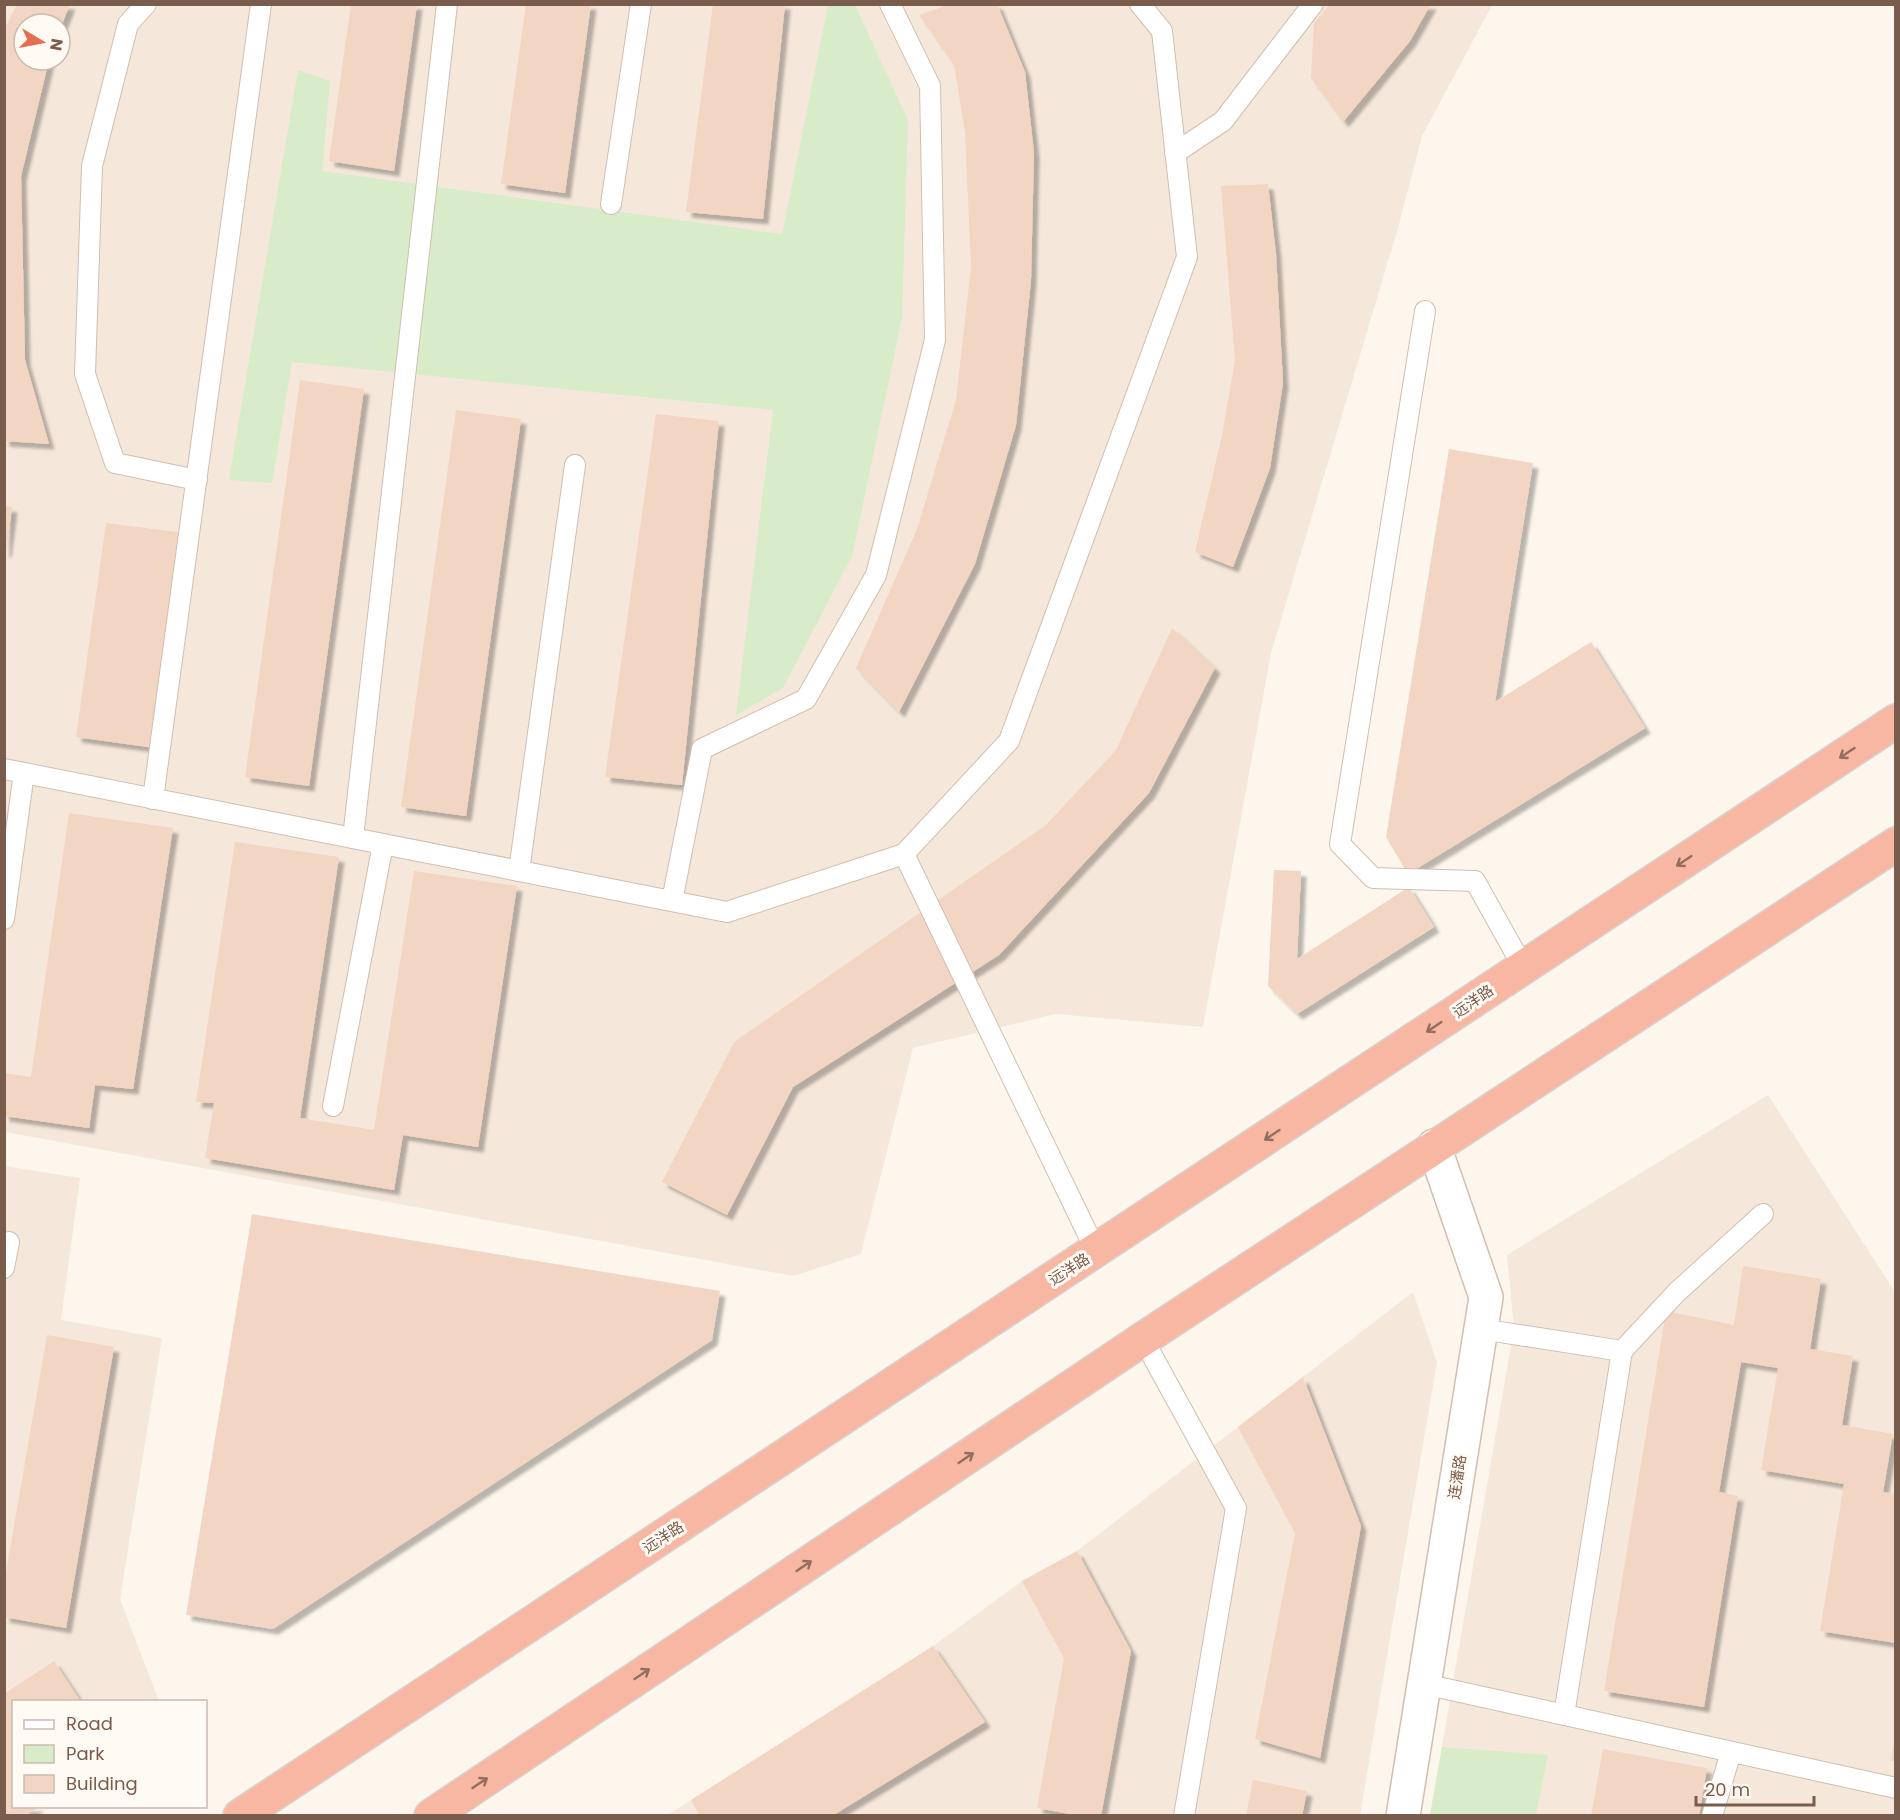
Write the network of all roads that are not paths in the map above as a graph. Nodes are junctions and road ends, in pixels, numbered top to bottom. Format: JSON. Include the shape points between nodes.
{"nodes":[{"id":1,"x":146,"y":4,"type":"edge"},
{"id":2,"x":261,"y":4,"type":"edge"},
{"id":3,"x":447,"y":4,"type":"edge"},
{"id":4,"x":641,"y":4,"type":"edge"},
{"id":5,"x":890,"y":4,"type":"edge"},
{"id":6,"x":1140,"y":4,"type":"edge"},
{"id":7,"x":1313,"y":4,"type":"edge"},
{"id":8,"x":1175,"y":153,"type":"junction"},
{"id":9,"x":611,"y":204,"type":"dead end"},
{"id":10,"x":1425,"y":311,"type":"dead end"},
{"id":11,"x":574,"y":465,"type":"dead end"},
{"id":12,"x":197,"y":480,"type":"junction"},
{"id":13,"x":1896,"y":721,"type":"edge"},
{"id":14,"x":14,"y":771,"type":"edge"},
{"id":15,"x":153,"y":799,"type":"junction"},
{"id":16,"x":353,"y":838,"type":"junction"},
{"id":17,"x":383,"y":844,"type":"junction"},
{"id":18,"x":1896,"y":844,"type":"edge"},
{"id":19,"x":904,"y":854,"type":"junction"},
{"id":20,"x":519,"y":871,"type":"junction"},
{"id":21,"x":672,"y":901,"type":"junction"},
{"id":22,"x":4,"y":919,"type":"edge"},
{"id":23,"x":1523,"y":967,"type":"junction"},
{"id":24,"x":333,"y":1106,"type":"dead end"},
{"id":25,"x":1434,"y":1146,"type":"junction"},
{"id":26,"x":1763,"y":1214,"type":"dead end"},
{"id":27,"x":9,"y":1242,"type":"dead end"},
{"id":28,"x":1096,"y":1251,"type":"junction"},
{"id":29,"x":4,"y":1268,"type":"edge"},
{"id":30,"x":1481,"y":1329,"type":"junction"},
{"id":31,"x":1143,"y":1339,"type":"junction"},
{"id":32,"x":1622,"y":1350,"type":"junction"},
{"id":33,"x":1424,"y":1684,"type":"junction"},
{"id":34,"x":1563,"y":1715,"type":"junction"},
{"id":35,"x":1731,"y":1752,"type":"junction"},
{"id":36,"x":1896,"y":1788,"type":"edge"},
{"id":37,"x":240,"y":1815,"type":"edge"},
{"id":38,"x":431,"y":1815,"type":"edge"},
{"id":39,"x":1184,"y":1815,"type":"edge"},
{"id":40,"x":1403,"y":1815,"type":"edge"},
{"id":41,"x":1712,"y":1815,"type":"edge"}],
"edges":[{"from":1,"to":12,"type":"lane","via":[[128,24],[92,166],[85,374],[115,463]]},
{"from":2,"to":12,"type":"lane"},
{"from":3,"to":16,"type":"lane"},
{"from":4,"to":9,"type":"lane"},
{"from":5,"to":21,"type":"lane","via":[[930,86],[935,340],[876,575],[806,699],[702,749]]},
{"from":6,"to":8,"type":"lane","via":[[1162,31]]},
{"from":7,"to":8,"type":"lane","via":[[1222,121]]},
{"from":8,"to":19,"type":"lane","via":[[1187,258],[1009,741]]},
{"from":10,"to":23,"type":"lane","via":[[1340,844],[1373,878],[1475,881]]},
{"from":11,"to":20,"type":"lane"},
{"from":12,"to":15,"type":"lane"},
{"from":13,"to":23,"type":"highway","name":"远洋路","one_way":true},
{"from":14,"to":15,"type":"lane"},
{"from":14,"to":22,"type":"lane"},
{"from":15,"to":16,"type":"lane"},
{"from":16,"to":17,"type":"lane"},
{"from":17,"to":20,"type":"lane"},
{"from":17,"to":24,"type":"lane"},
{"from":18,"to":25,"type":"highway"},
{"from":19,"to":21,"type":"lane","via":[[727,912]]},
{"from":19,"to":28,"type":"lane"},
{"from":20,"to":21,"type":"lane"},
{"from":23,"to":28,"type":"highway","name":"远洋路","one_way":true},
{"from":25,"to":30,"type":"street","name":"连潘路","via":[[1486,1297]]},
{"from":25,"to":31,"type":"highway"},
{"from":26,"to":32,"type":"lane","via":[[1677,1292]]},
{"from":27,"to":29,"type":"lane"},
{"from":28,"to":37,"type":"highway","name":"远洋路"},
{"from":30,"to":32,"type":"lane"},
{"from":30,"to":33,"type":"street","name":"连潘路"},
{"from":38,"to":31,"type":"highway","one_way":true},
{"from":31,"to":39,"type":"lane","via":[[1236,1508]]},
{"from":32,"to":34,"type":"lane"},
{"from":33,"to":34,"type":"lane"},
{"from":33,"to":40,"type":"street","name":"连潘路"},
{"from":34,"to":35,"type":"lane"},
{"from":35,"to":36,"type":"lane"},
{"from":35,"to":41,"type":"lane"}]}
